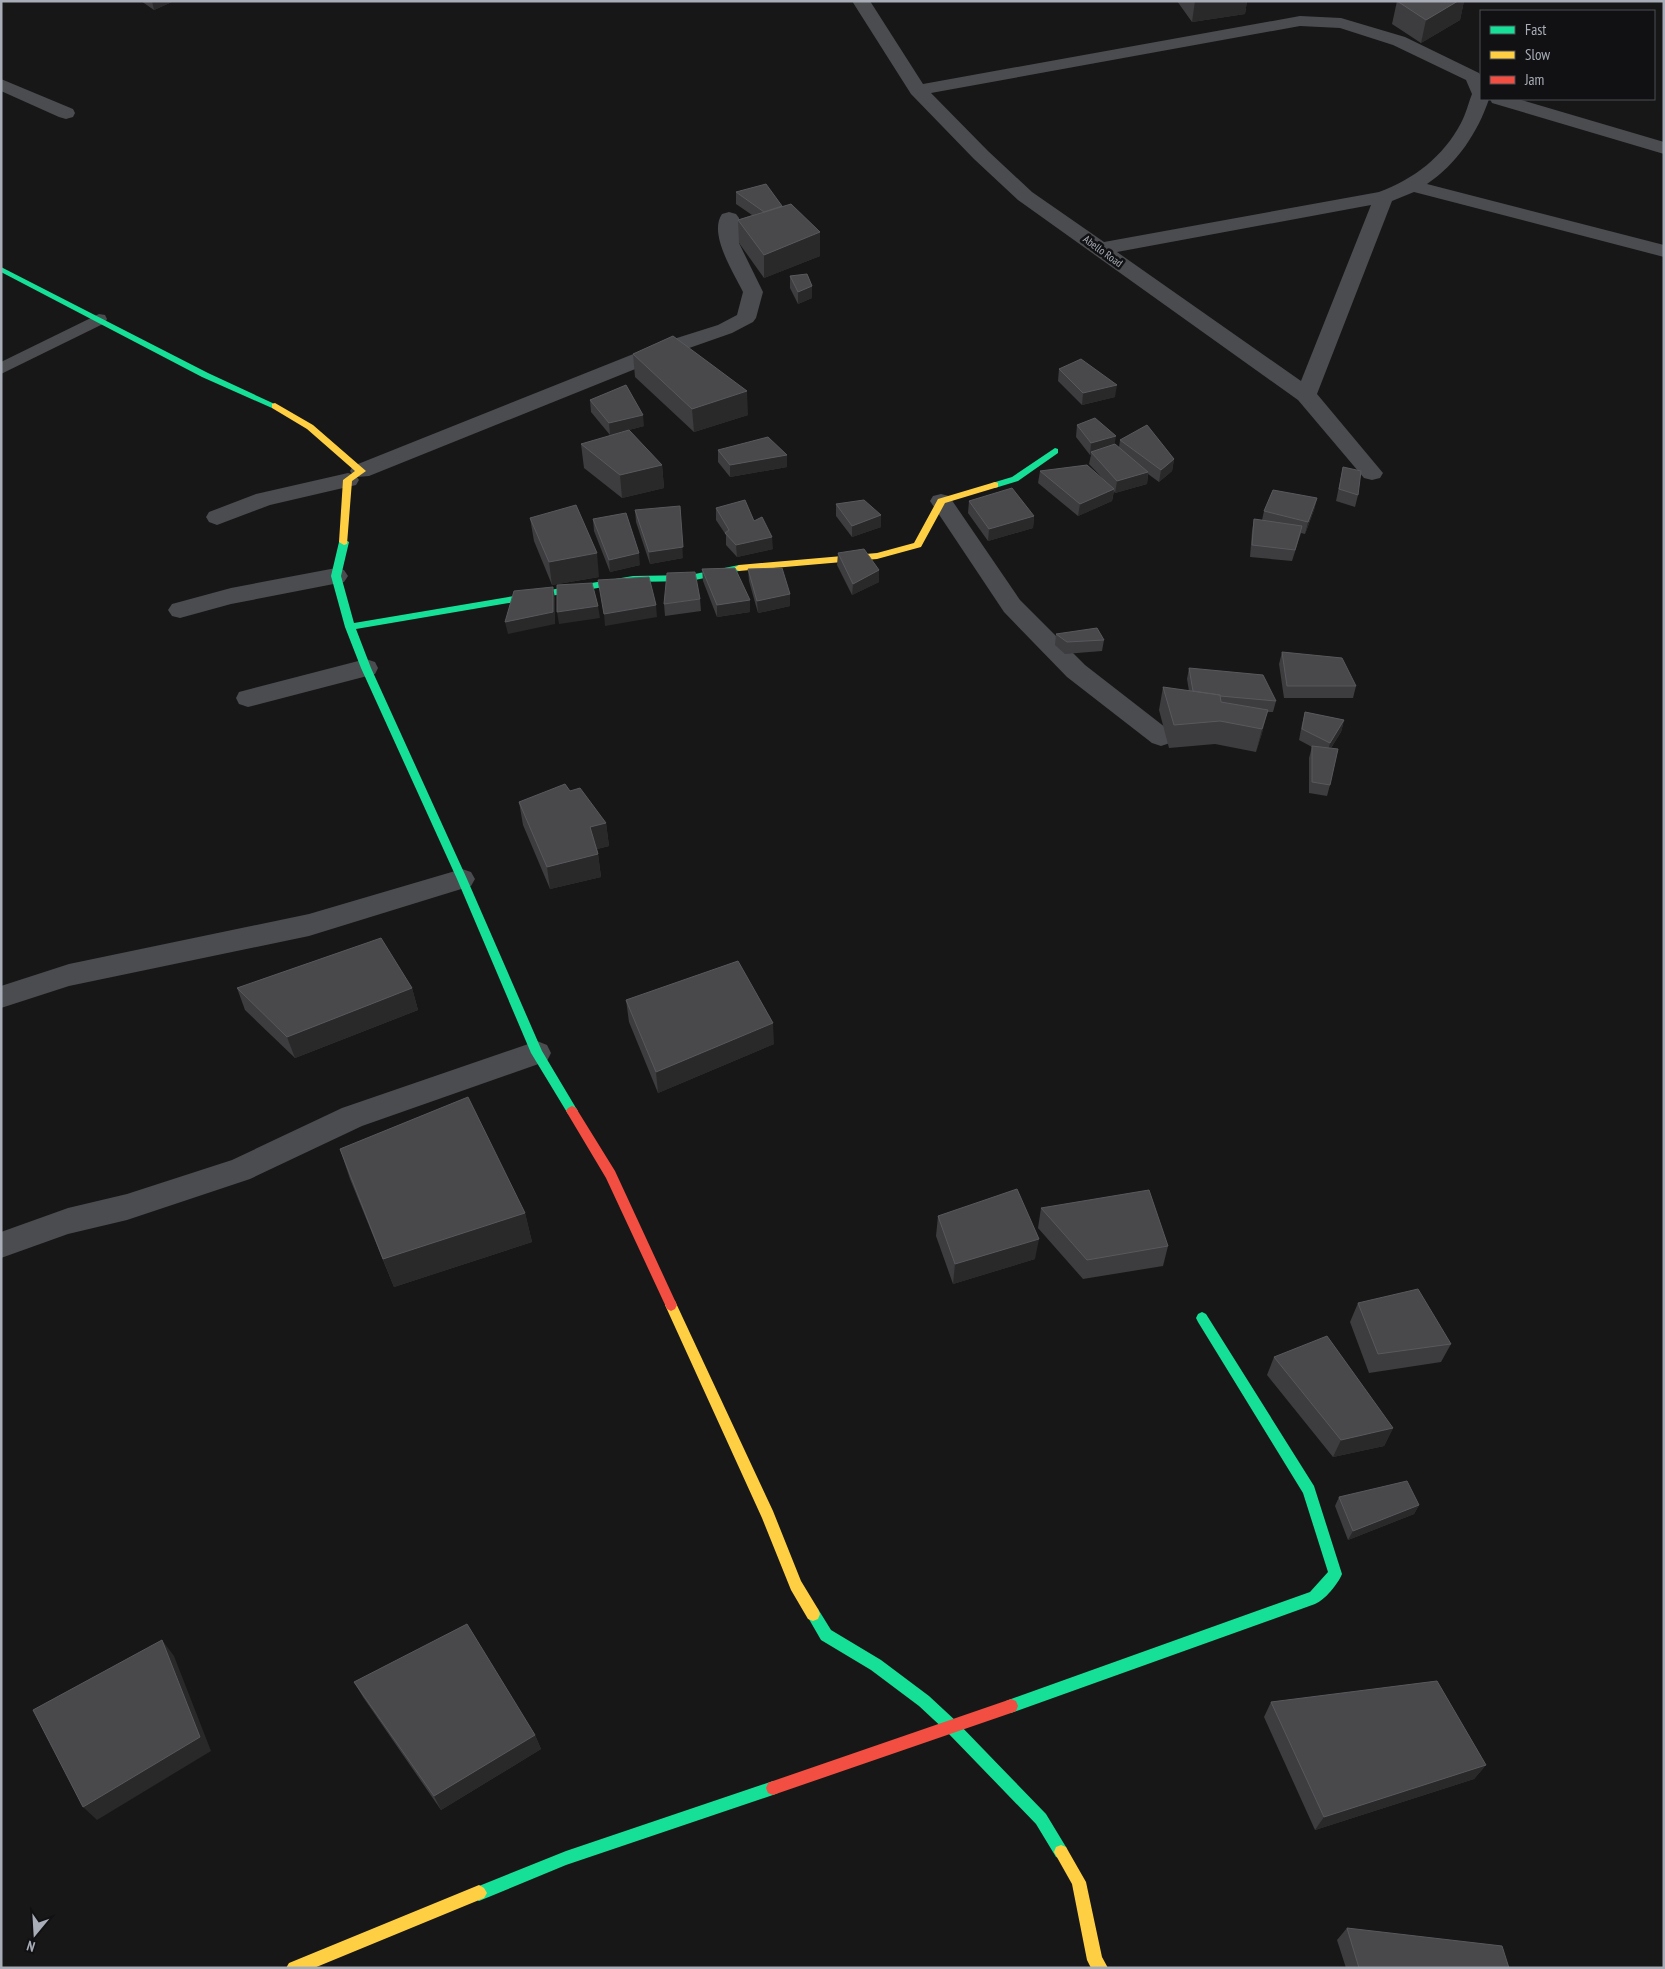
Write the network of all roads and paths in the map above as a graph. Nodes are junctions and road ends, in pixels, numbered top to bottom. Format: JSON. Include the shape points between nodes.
{"nodes":[{"id":1,"x":861,"y":1,"type":"edge"},
{"id":2,"x":1,"y":84,"type":"edge"},
{"id":3,"x":918,"y":90,"type":"junction"},
{"id":4,"x":1480,"y":92,"type":"edge"},
{"id":5,"x":1480,"y":98,"type":"edge"},
{"id":6,"x":1502,"y":100,"type":"edge"},
{"id":7,"x":66,"y":112,"type":"dead end"},
{"id":8,"x":1664,"y":148,"type":"edge"},
{"id":9,"x":1412,"y":186,"type":"junction"},
{"id":10,"x":1384,"y":197,"type":"junction"},
{"id":11,"x":729,"y":218,"type":"dead end"},
{"id":12,"x":1101,"y":249,"type":"junction"},
{"id":13,"x":1664,"y":251,"type":"edge"},
{"id":14,"x":4,"y":274,"type":"edge"},
{"id":15,"x":99,"y":319,"type":"junction"},
{"id":16,"x":1,"y":369,"type":"edge"},
{"id":17,"x":1306,"y":395,"type":"junction"},
{"id":18,"x":1055,"y":451,"type":"dead end"},
{"id":19,"x":1372,"y":473,"type":"dead end"},
{"id":20,"x":355,"y":476,"type":"junction"},
{"id":21,"x":941,"y":501,"type":"junction"},
{"id":22,"x":217,"y":517,"type":"dead end"},
{"id":23,"x":336,"y":576,"type":"junction"},
{"id":24,"x":180,"y":610,"type":"dead end"},
{"id":25,"x":350,"y":627,"type":"junction"},
{"id":26,"x":366,"y":668,"type":"junction"},
{"id":27,"x":248,"y":698,"type":"dead end"},
{"id":28,"x":1162,"y":737,"type":"dead end"},
{"id":29,"x":462,"y":880,"type":"junction"},
{"id":30,"x":1,"y":997,"type":"edge"},
{"id":31,"x":537,"y":1053,"type":"junction"},
{"id":32,"x":1,"y":1244,"type":"edge"},
{"id":33,"x":1202,"y":1318,"type":"dead end"},
{"id":34,"x":952,"y":1727,"type":"junction"},
{"id":35,"x":294,"y":1968,"type":"edge"},
{"id":36,"x":1100,"y":1968,"type":"edge"}],
"edges":[{"from":1,"to":3,"type":"street","name":"Abello Road"},
{"from":2,"to":7,"type":"street"},
{"from":3,"to":4,"type":"street","via":[[1300,21],[1341,22],[1399,41],[1473,77]]},
{"from":3,"to":12,"type":"street","name":"Abello Road","via":[[1025,196]]},
{"from":5,"to":9,"type":"street","via":[[1477,111],[1450,155]]},
{"from":6,"to":8,"type":"street"},
{"from":9,"to":10,"type":"street"},
{"from":9,"to":13,"type":"street"},
{"from":10,"to":12,"type":"street"},
{"from":10,"to":17,"type":"street"},
{"from":11,"to":20,"type":"street","via":[[729,243],[753,292],[746,318]]},
{"from":12,"to":17,"type":"street","name":"Abello Road"},
{"from":14,"to":15,"type":"street"},
{"from":15,"to":16,"type":"lane"},
{"from":15,"to":20,"type":"street","via":[[205,375],[269,402],[310,427]]},
{"from":17,"to":19,"type":"street","name":"Abello Road"},
{"from":18,"to":21,"type":"street","via":[[1015,479]]},
{"from":20,"to":22,"type":"street","via":[[264,499]]},
{"from":20,"to":23,"type":"street"},
{"from":21,"to":25,"type":"street","via":[[918,545],[897,552],[739,568],[690,578],[633,579]]},
{"from":21,"to":28,"type":"street","via":[[1012,606],[1076,671]]},
{"from":23,"to":24,"type":"street","via":[[231,596]]},
{"from":23,"to":25,"type":"street"},
{"from":25,"to":26,"type":"street"},
{"from":26,"to":27,"type":"street"},
{"from":26,"to":29,"type":"street"},
{"from":29,"to":30,"type":"street","via":[[309,925],[69,975]]},
{"from":29,"to":31,"type":"street"},
{"from":31,"to":32,"type":"street","via":[[352,1117],[240,1170]]},
{"from":31,"to":34,"type":"street","via":[[611,1175],[768,1516],[796,1585],[826,1634],[876,1665]]},
{"from":33,"to":34,"type":"street","via":[[1309,1490],[1335,1574],[1315,1597]]},
{"from":34,"to":35,"type":"street","via":[[566,1858]]},
{"from":34,"to":36,"type":"street","via":[[1041,1819],[1079,1882]]}]}
